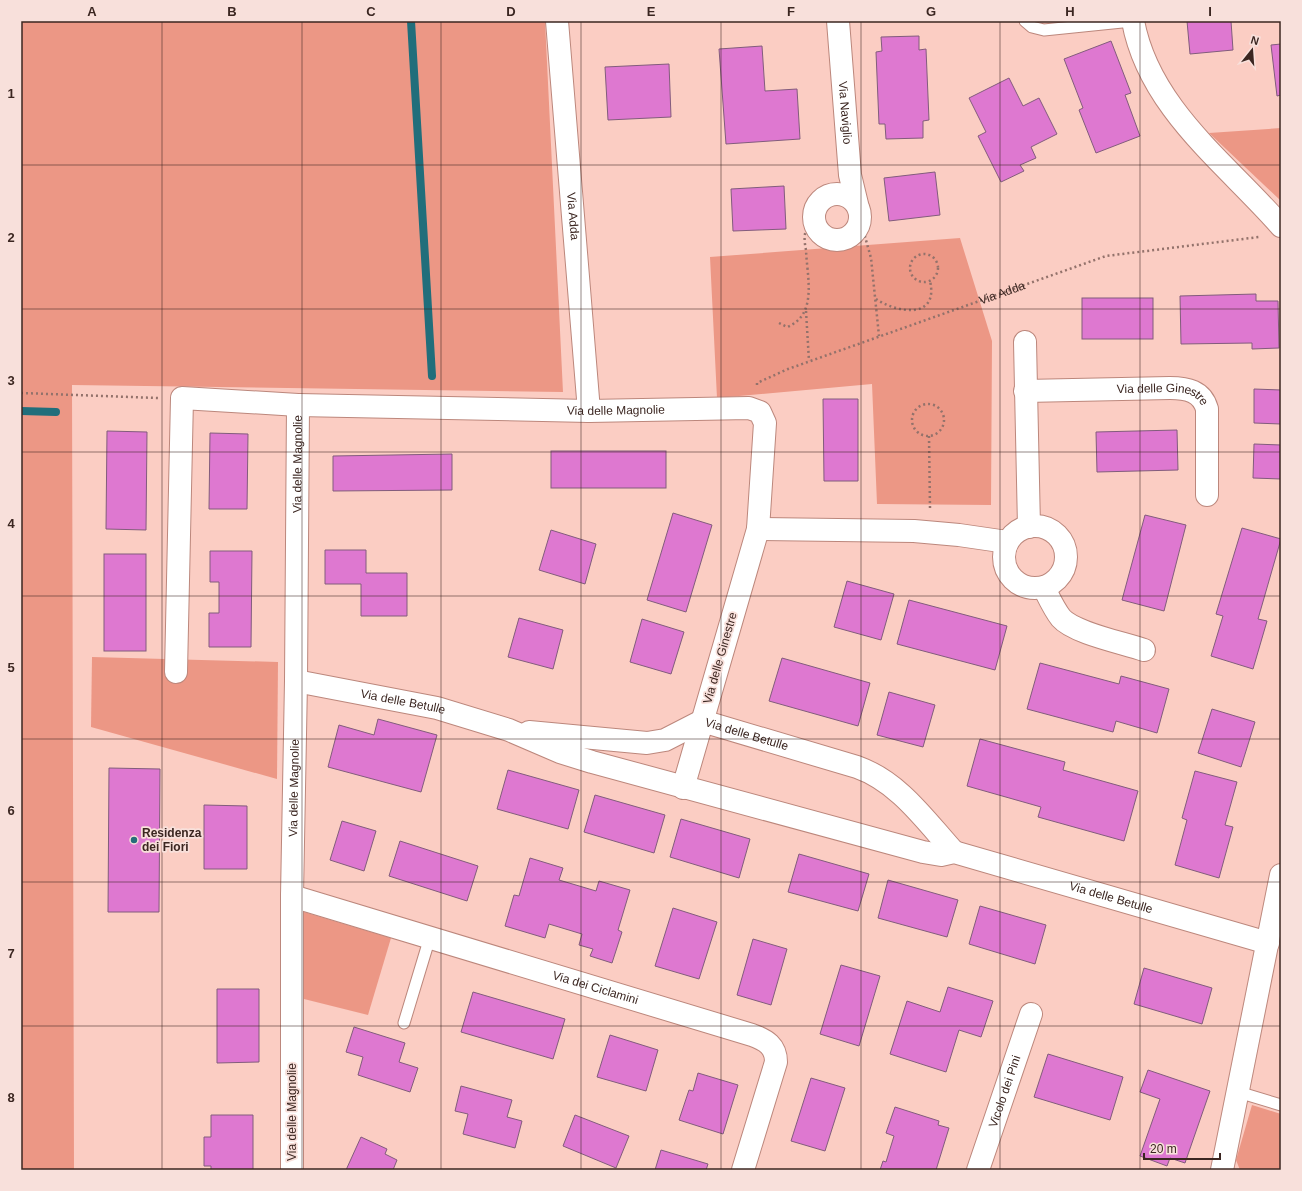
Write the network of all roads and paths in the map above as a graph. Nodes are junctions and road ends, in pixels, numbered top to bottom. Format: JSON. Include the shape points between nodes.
{"nodes":[{"id":1,"x":557,"y":21,"type":"edge"},
{"id":2,"x":838,"y":21,"type":"edge"},
{"id":3,"x":1024,"y":21,"type":"edge"},
{"id":4,"x":1133,"y":21,"type":"edge"},
{"id":5,"x":859,"y":213,"type":"junction"},
{"id":6,"x":814,"y":218,"type":"junction"},
{"id":7,"x":1273,"y":231,"type":"edge"},
{"id":8,"x":930,"y":281,"type":"junction"},
{"id":9,"x":876,"y":299,"type":"junction"},
{"id":10,"x":806,"y":311,"type":"junction"},
{"id":11,"x":779,"y":323,"type":"dead end"},
{"id":12,"x":879,"y":336,"type":"junction"},
{"id":13,"x":1025,"y":342,"type":"dead end"},
{"id":14,"x":809,"y":361,"type":"junction"},
{"id":15,"x":1025,"y":391,"type":"junction"},
{"id":16,"x":21,"y":393,"type":"edge"},
{"id":17,"x":182,"y":398,"type":"junction"},
{"id":18,"x":298,"y":405,"type":"junction"},
{"id":19,"x":589,"y":411,"type":"junction"},
{"id":20,"x":759,"y":412,"type":"junction"},
{"id":21,"x":929,"y":436,"type":"junction"},
{"id":22,"x":1207,"y":495,"type":"dead end"},
{"id":23,"x":1029,"y":526,"type":"junction"},
{"id":24,"x":758,"y":529,"type":"junction"},
{"id":25,"x":930,"y":532,"type":"junction"},
{"id":26,"x":1007,"y":542,"type":"junction"},
{"id":27,"x":1044,"y":588,"type":"junction"},
{"id":28,"x":1144,"y":650,"type":"dead end"},
{"id":29,"x":176,"y":672,"type":"dead end"},
{"id":30,"x":296,"y":681,"type":"junction"},
{"id":31,"x":702,"y":721,"type":"junction"},
{"id":32,"x":509,"y":730,"type":"junction"},
{"id":33,"x":683,"y":788,"type":"junction"},
{"id":34,"x":954,"y":852,"type":"junction"},
{"id":35,"x":1281,"y":875,"type":"edge"},
{"id":36,"x":292,"y":896,"type":"junction"},
{"id":37,"x":430,"y":938,"type":"junction"},
{"id":38,"x":1268,"y":943,"type":"junction"},
{"id":39,"x":1031,"y":1014,"type":"dead end"},
{"id":40,"x":404,"y":1023,"type":"dead end"},
{"id":41,"x":1238,"y":1092,"type":"junction"},
{"id":42,"x":1281,"y":1105,"type":"edge"},
{"id":43,"x":292,"y":1170,"type":"edge"},
{"id":44,"x":744,"y":1170,"type":"edge"},
{"id":45,"x":978,"y":1170,"type":"edge"},
{"id":46,"x":1222,"y":1170,"type":"edge"}],
"edges":[{"from":1,"to":19,"type":"street","name":"Via Adda"},
{"from":2,"to":5,"type":"street","name":"Via Naviglio","via":[[850,175]]},
{"from":3,"to":4,"type":"lane","via":[[1032,27],[1044,30]]},
{"from":4,"to":7,"type":"street","via":[[1143,58],[1165,97]]},
{"from":5,"to":6,"type":"street","via":[[852,198],[830,194],[818,203]]},
{"from":5,"to":6,"type":"street","via":[[853,234],[839,240],[819,232]]},
{"from":5,"to":9,"type":"path","via":[[871,258]]},
{"from":6,"to":10,"type":"path","via":[[805,234],[808,293]]},
{"from":7,"to":12,"type":"path","name":"Via Adda","via":[[1106,256]]},
{"from":8,"to":8,"type":"path","via":[[917,280],[911,272],[911,263],[918,256],[930,256],[938,266]]},
{"from":8,"to":9,"type":"path","via":[[932,287],[927,303],[919,309],[898,310]]},
{"from":9,"to":12,"type":"path"},
{"from":10,"to":11,"type":"path","via":[[800,320],[787,327]]},
{"from":10,"to":14,"type":"path"},
{"from":12,"to":14,"type":"path","name":"Via Adda"},
{"from":13,"to":15,"type":"street"},
{"from":14,"to":20,"type":"path","name":"Via Adda","via":[[758,383]]},
{"from":15,"to":22,"type":"street","name":"Via delle Ginestre","via":[[1170,388],[1192,391],[1203,400],[1207,410]]},
{"from":15,"to":23,"type":"street"},
{"from":16,"to":17,"type":"path"},
{"from":17,"to":18,"type":"street","name":"Via delle Magnolie"},
{"from":17,"to":29,"type":"street"},
{"from":18,"to":19,"type":"street","name":"Via delle Magnolie"},
{"from":18,"to":30,"type":"street","name":"Via delle Magnolie"},
{"from":19,"to":20,"type":"street","name":"Via delle Magnolie"},
{"from":20,"to":24,"type":"street","name":"Via delle Ginestre","via":[[765,423]]},
{"from":21,"to":21,"type":"path","via":[[918,432],[912,423],[914,412],[922,404],[927,403],[937,406],[945,419],[942,429]]},
{"from":21,"to":25,"type":"path"},
{"from":23,"to":26,"type":"street","via":[[1013,535]]},
{"from":23,"to":27,"type":"street","via":[[1050,529],[1064,545],[1067,555],[1066,566],[1061,576]]},
{"from":24,"to":25,"type":"street"},
{"from":24,"to":31,"type":"street","name":"Via delle Ginestre"},
{"from":25,"to":26,"type":"street"},
{"from":26,"to":27,"type":"street","via":[[1004,552],[1007,573],[1023,587]]},
{"from":27,"to":28,"type":"street","via":[[1058,613],[1069,624]]},
{"from":30,"to":32,"type":"street","name":"Via delle Betulle","via":[[418,703]]},
{"from":30,"to":36,"type":"street","name":"Via delle Magnolie"},
{"from":31,"to":32,"type":"street","name":"Via delle Betulle","via":[[665,740],[647,743]]},
{"from":31,"to":33,"type":"street","name":"Via delle Ginestre"},
{"from":31,"to":34,"type":"street","name":"Via delle Betulle","via":[[857,766],[879,776],[902,794]]},
{"from":32,"to":33,"type":"street","name":"Via delle Betulle","via":[[560,752]]},
{"from":33,"to":34,"type":"street","name":"Via delle Betulle","via":[[923,852]]},
{"from":34,"to":38,"type":"street","name":"Via delle Betulle"},
{"from":35,"to":38,"type":"street"},
{"from":36,"to":37,"type":"street","name":"Via dei Ciclamini"},
{"from":36,"to":43,"type":"street","name":"Via delle Magnolie"},
{"from":37,"to":40,"type":"lane"},
{"from":37,"to":44,"type":"street","name":"Via dei Ciclamini","via":[[744,1032],[766,1041],[775,1050],[776,1062]]},
{"from":38,"to":41,"type":"street"},
{"from":39,"to":45,"type":"street","name":"Vicolo dei Pini"},
{"from":41,"to":42,"type":"lane"},
{"from":41,"to":46,"type":"street"}]}
